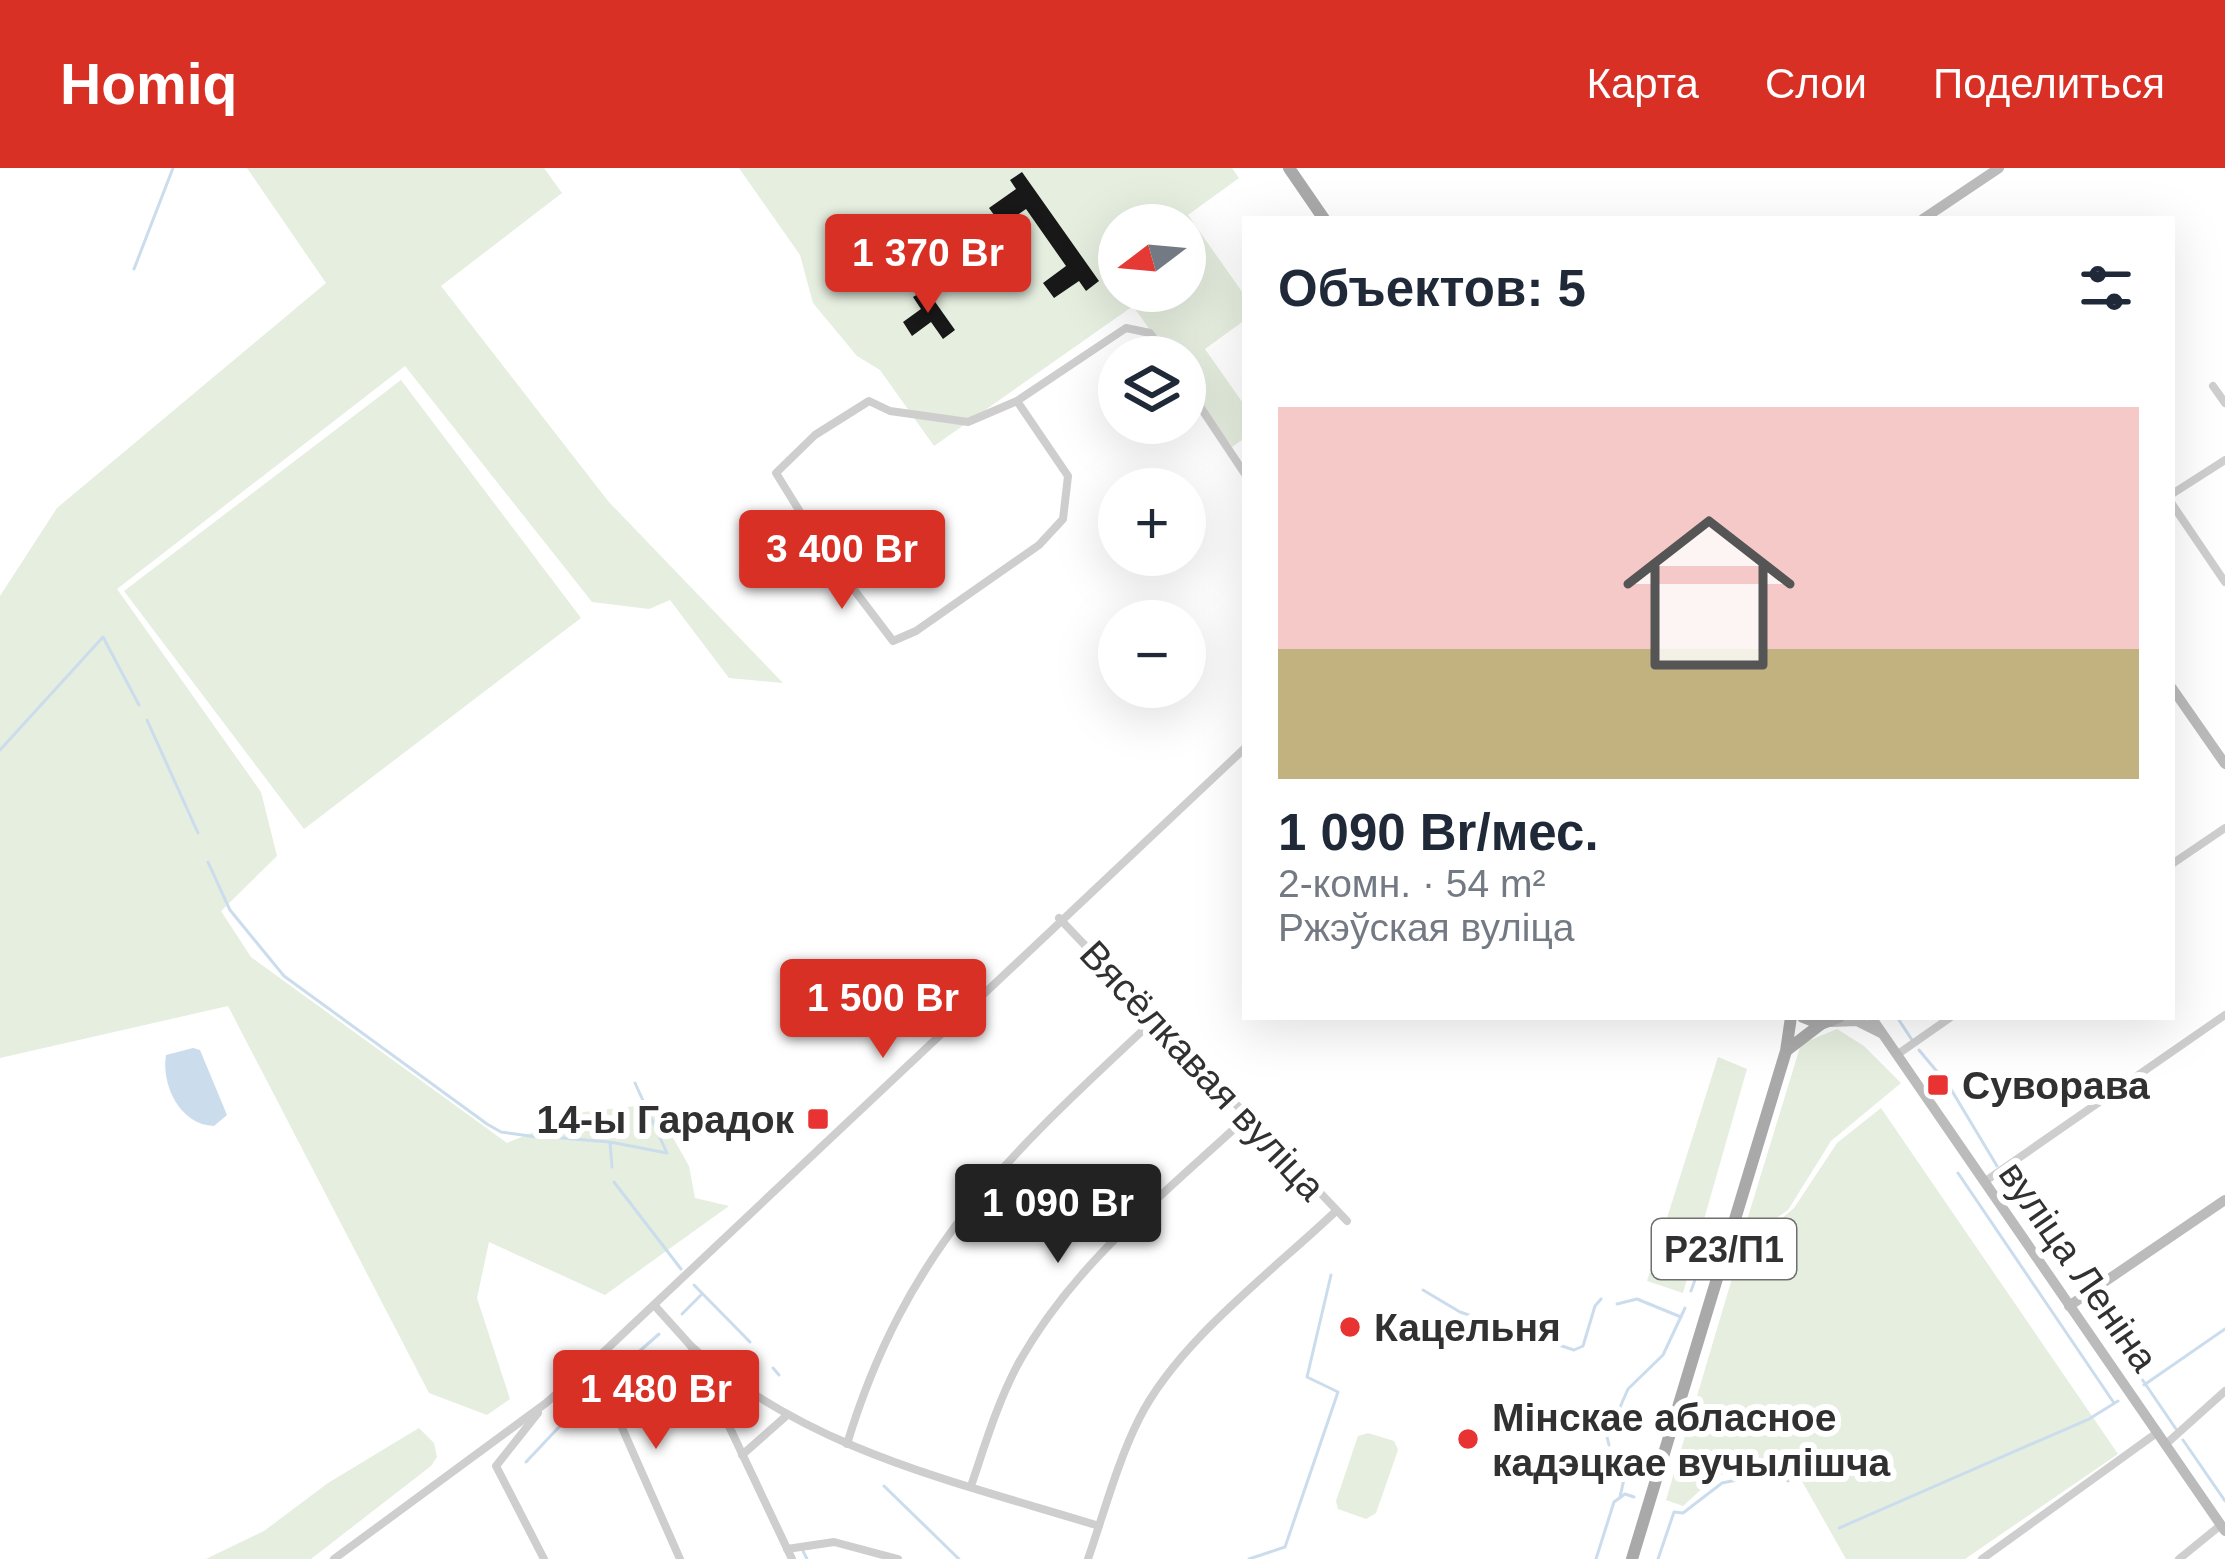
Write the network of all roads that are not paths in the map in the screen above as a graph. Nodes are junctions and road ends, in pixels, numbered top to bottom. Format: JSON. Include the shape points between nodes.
{"nodes":[{"id":1,"x":1289,"y":168,"type":"edge"},
{"id":2,"x":1999,"y":168,"type":"edge"},
{"id":3,"x":1322,"y":216,"type":"edge"},
{"id":4,"x":1927,"y":216,"type":"edge"},
{"id":5,"x":1114,"y":336,"type":"edge"},
{"id":6,"x":1153,"y":336,"type":"edge"},
{"id":7,"x":1098,"y":347,"type":"edge"},
{"id":8,"x":2213,"y":386,"type":"dead end"},
{"id":9,"x":1017,"y":401,"type":"junction"},
{"id":10,"x":2225,"y":403,"type":"edge"},
{"id":11,"x":1206,"y":416,"type":"edge"},
{"id":12,"x":2225,"y":460,"type":"edge"},
{"id":13,"x":1242,"y":470,"type":"edge"},
{"id":14,"x":2175,"y":492,"type":"edge"},
{"id":15,"x":2175,"y":508,"type":"edge"},
{"id":16,"x":2225,"y":582,"type":"edge"},
{"id":17,"x":2175,"y":692,"type":"edge"},
{"id":18,"x":1242,"y":751,"type":"edge"},
{"id":19,"x":2225,"y":764,"type":"edge"},
{"id":20,"x":2225,"y":829,"type":"edge"},
{"id":21,"x":2175,"y":863,"type":"edge"},
{"id":22,"x":1059,"y":919,"type":"junction"},
{"id":23,"x":2225,"y":1015,"type":"edge"},
{"id":24,"x":1155,"y":1019,"type":"junction"},
{"id":25,"x":1791,"y":1020,"type":"edge"},
{"id":26,"x":1873,"y":1020,"type":"edge"},
{"id":27,"x":1947,"y":1020,"type":"edge"},
{"id":28,"x":1831,"y":1021,"type":"edge"},
{"id":29,"x":1884,"y":1035,"type":"junction"},
{"id":30,"x":1786,"y":1051,"type":"junction"},
{"id":31,"x":1898,"y":1054,"type":"junction"},
{"id":32,"x":1246,"y":1117,"type":"junction"},
{"id":33,"x":1984,"y":1181,"type":"junction"},
{"id":34,"x":2225,"y":1200,"type":"edge"},
{"id":35,"x":1336,"y":1211,"type":"junction"},
{"id":36,"x":1347,"y":1221,"type":"dead end"},
{"id":37,"x":655,"y":1306,"type":"junction"},
{"id":38,"x":2069,"y":1306,"type":"junction"},
{"id":39,"x":691,"y":1346,"type":"junction"},
{"id":40,"x":593,"y":1362,"type":"junction"},
{"id":41,"x":2225,"y":1391,"type":"edge"},
{"id":42,"x":546,"y":1402,"type":"junction"},
{"id":43,"x":784,"y":1417,"type":"junction"},
{"id":44,"x":2162,"y":1438,"type":"junction"},
{"id":45,"x":847,"y":1444,"type":"junction"},
{"id":46,"x":742,"y":1455,"type":"junction"},
{"id":47,"x":971,"y":1486,"type":"junction"},
{"id":48,"x":1099,"y":1526,"type":"junction"},
{"id":49,"x":2223,"y":1528,"type":"edge"},
{"id":50,"x":789,"y":1554,"type":"edge"},
{"id":51,"x":334,"y":1559,"type":"edge"},
{"id":52,"x":544,"y":1559,"type":"edge"},
{"id":53,"x":680,"y":1559,"type":"edge"},
{"id":54,"x":898,"y":1559,"type":"edge"},
{"id":55,"x":1088,"y":1559,"type":"edge"},
{"id":56,"x":1629,"y":1559,"type":"edge"},
{"id":57,"x":1982,"y":1559,"type":"edge"},
{"id":58,"x":2180,"y":1559,"type":"edge"}],
"edges":[{"from":1,"to":3,"type":"main road"},
{"from":2,"to":4,"type":"main road"},
{"from":5,"to":6,"type":"street","via":[[1126,328]]},
{"from":7,"to":9,"type":"street"},
{"from":8,"to":10,"type":"street"},
{"from":9,"to":9,"type":"street","via":[[968,422],[869,401],[814,435],[776,473],[893,641],[1039,545],[1064,519],[1068,476]]},
{"from":11,"to":13,"type":"street"},
{"from":12,"to":14,"type":"street"},
{"from":15,"to":16,"type":"street"},
{"from":17,"to":19,"type":"main road"},
{"from":18,"to":22,"type":"street"},
{"from":20,"to":21,"type":"street"},
{"from":22,"to":24,"type":"street","name":"Вясёлкавая вуліца"},
{"from":22,"to":37,"type":"street"},
{"from":23,"to":33,"type":"street"},
{"from":24,"to":32,"type":"street","name":"Вясёлкавая вуліца"},
{"from":24,"to":45,"type":"street","via":[[1041,1125],[946,1235],[897,1313]]},
{"from":25,"to":30,"type":"main road","number":"Р23/П1"},
{"from":26,"to":29,"type":"main road","name":"вуліца Леніна"},
{"from":27,"to":31,"type":"street"},
{"from":28,"to":29,"type":"main road","via":[[1858,1021]]},
{"from":28,"to":30,"type":"main road"},
{"from":29,"to":31,"type":"main road","name":"вуліца Леніна"},
{"from":30,"to":56,"type":"main road","number":"Р23/П1"},
{"from":31,"to":33,"type":"main road","name":"вуліца Леніна"},
{"from":32,"to":35,"type":"street","name":"Вясёлкавая вуліца"},
{"from":32,"to":47,"type":"street","via":[[1076,1279],[1018,1364]]},
{"from":33,"to":38,"type":"main road","name":"вуліца Леніна"},
{"from":34,"to":38,"type":"main road"},
{"from":35,"to":36,"type":"street","name":"Вясёлкавая вуліца"},
{"from":35,"to":48,"type":"street","via":[[1155,1392]]},
{"from":37,"to":39,"type":"street"},
{"from":37,"to":40,"type":"street"},
{"from":38,"to":44,"type":"main road","name":"вуліца Леніна"},
{"from":39,"to":43,"type":"street"},
{"from":39,"to":46,"type":"street"},
{"from":40,"to":42,"type":"street"},
{"from":40,"to":53,"type":"street"},
{"from":41,"to":44,"type":"street"},
{"from":42,"to":51,"type":"street"},
{"from":42,"to":52,"type":"street","via":[[496,1466]]},
{"from":43,"to":45,"type":"street"},
{"from":43,"to":46,"type":"street"},
{"from":44,"to":49,"type":"main road","name":"вуліца Леніна"},
{"from":44,"to":57,"type":"street"},
{"from":45,"to":47,"type":"street"},
{"from":46,"to":50,"type":"street"},
{"from":47,"to":48,"type":"street"},
{"from":48,"to":55,"type":"street"},
{"from":49,"to":58,"type":"street"},
{"from":50,"to":54,"type":"street","via":[[834,1542]]}]}
